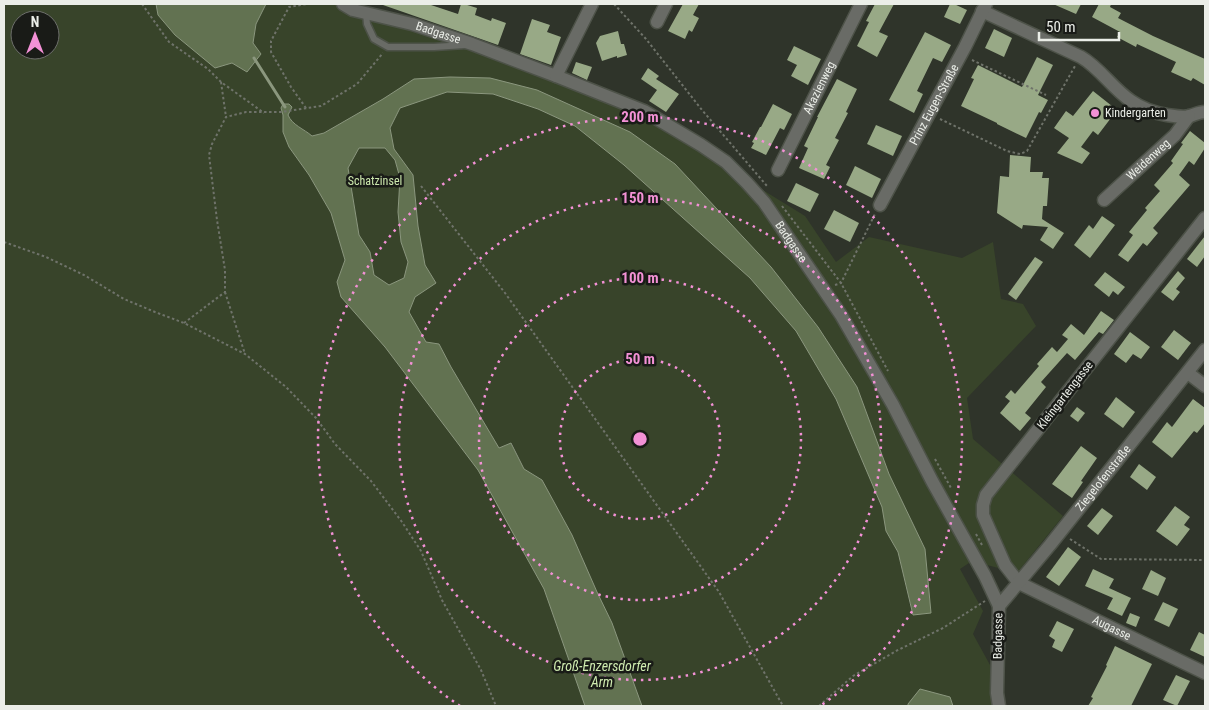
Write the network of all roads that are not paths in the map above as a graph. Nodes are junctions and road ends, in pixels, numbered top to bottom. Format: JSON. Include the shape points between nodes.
{"nodes":[{"id":1,"x":343,"y":4,"type":"edge"},
{"id":2,"x":592,"y":4,"type":"edge"},
{"id":3,"x":666,"y":4,"type":"edge"},
{"id":4,"x":861,"y":4,"type":"edge"},
{"id":5,"x":984,"y":8,"type":"edge"},
{"id":6,"x":366,"y":14,"type":"junction"},
{"id":7,"x":657,"y":22,"type":"dead end"},
{"id":8,"x":472,"y":44,"type":"junction"},
{"id":9,"x":556,"y":76,"type":"junction"},
{"id":10,"x":1205,"y":112,"type":"edge"},
{"id":11,"x":1189,"y":116,"type":"junction"},
{"id":12,"x":778,"y":170,"type":"dead end"},
{"id":13,"x":1104,"y":200,"type":"dead end"},
{"id":14,"x":880,"y":205,"type":"road end"},
{"id":15,"x":1205,"y":218,"type":"edge"},
{"id":16,"x":1205,"y":350,"type":"edge"},
{"id":17,"x":1188,"y":373,"type":"junction"},
{"id":18,"x":1205,"y":386,"type":"edge"},
{"id":19,"x":1019,"y":583,"type":"junction"},
{"id":20,"x":996,"y":601,"type":"junction"},
{"id":21,"x":1205,"y":673,"type":"edge"},
{"id":22,"x":999,"y":706,"type":"edge"}],
"edges":[{"from":1,"to":6,"type":"street","name":"Badgasse"},
{"from":2,"to":9,"type":"street"},
{"from":3,"to":7,"type":"street"},
{"from":4,"to":12,"type":"street","name":"Akazienweg"},
{"from":5,"to":11,"type":"street","via":[[1092,63],[1131,101],[1165,115]]},
{"from":5,"to":14,"type":"street","name":"Prinz Eugen-Straße"},
{"from":6,"to":8,"type":"street","name":"Badgasse","via":[[412,24]]},
{"from":6,"to":8,"type":"lane","via":[[374,39],[388,47],[434,48]]},
{"from":8,"to":9,"type":"street","name":"Badgasse"},
{"from":9,"to":20,"type":"street","name":"Badgasse","via":[[644,110],[701,144],[726,162],[764,202],[841,315],[893,405]]},
{"from":10,"to":11,"type":"street"},
{"from":11,"to":13,"type":"street","name":"Weidenweg","via":[[1175,135]]},
{"from":15,"to":19,"type":"street","name":"Kleingartengasse","via":[[986,495],[983,515],[1005,565]]},
{"from":16,"to":17,"type":"street","name":"Ziegelofenstraße"},
{"from":17,"to":18,"type":"street"},
{"from":17,"to":19,"type":"street","name":"Ziegelofenstraße"},
{"from":19,"to":20,"type":"street","name":"Ziegelofenstraße"},
{"from":19,"to":21,"type":"street","name":"Augasse"},
{"from":20,"to":22,"type":"street","name":"Badgasse"}]}
